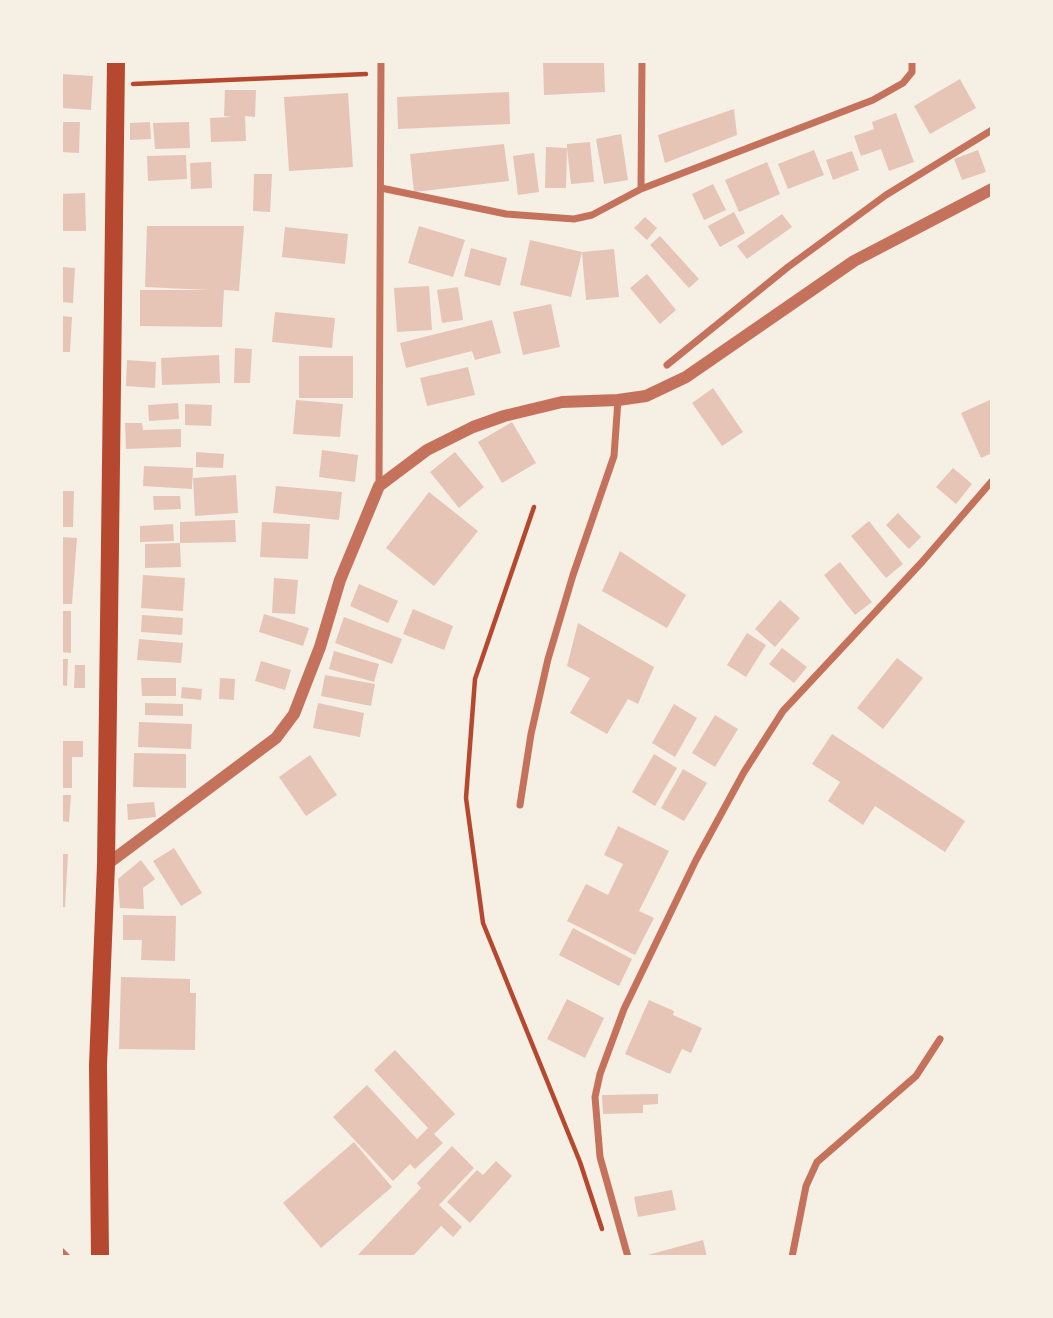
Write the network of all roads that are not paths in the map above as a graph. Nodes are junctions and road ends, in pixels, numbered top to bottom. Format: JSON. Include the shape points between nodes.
{"nodes":[{"id":1,"x":116,"y":61,"type":"edge"},
{"id":2,"x":381,"y":61,"type":"edge"},
{"id":3,"x":642,"y":61,"type":"edge"},
{"id":4,"x":912,"y":61,"type":"edge"},
{"id":5,"x":992,"y":130,"type":"edge"},
{"id":6,"x":381,"y":188,"type":"junction"},
{"id":7,"x":642,"y":189,"type":"junction"},
{"id":8,"x":992,"y":189,"type":"edge"},
{"id":9,"x":667,"y":365,"type":"dead end"},
{"id":10,"x":618,"y":400,"type":"junction"},
{"id":11,"x":992,"y":481,"type":"edge"},
{"id":12,"x":379,"y":486,"type":"junction"},
{"id":13,"x":520,"y":805,"type":"dead end"},
{"id":14,"x":106,"y":865,"type":"junction"},
{"id":15,"x":940,"y":1039,"type":"dead end"},
{"id":16,"x":61,"y":1251,"type":"edge"},
{"id":17,"x":66,"y":1257,"type":"edge"},
{"id":18,"x":100,"y":1257,"type":"edge"},
{"id":19,"x":628,"y":1257,"type":"edge"},
{"id":20,"x":792,"y":1257,"type":"edge"}],
"edges":[{"from":1,"to":14,"type":"main road"},
{"from":2,"to":6,"type":"street"},
{"from":3,"to":7,"type":"street"},
{"from":4,"to":7,"type":"street","via":[[912,72],[903,83],[873,100]]},
{"from":5,"to":9,"type":"street","via":[[887,195],[788,267]]},
{"from":6,"to":7,"type":"street","via":[[506,214],[574,219],[592,215]]},
{"from":6,"to":12,"type":"street"},
{"from":8,"to":10,"type":"street","via":[[854,261],[686,377],[646,396]]},
{"from":10,"to":12,"type":"street","via":[[562,402],[484,423],[427,450]]},
{"from":10,"to":13,"type":"street","via":[[614,456],[548,659]]},
{"from":11,"to":19,"type":"street","via":[[783,711],[696,860],[624,1009],[595,1097],[600,1157]]},
{"from":12,"to":14,"type":"street","via":[[340,580],[294,714],[276,738]]},
{"from":14,"to":18,"type":"main road","via":[[97,1065]]},
{"from":15,"to":20,"type":"street","via":[[916,1076],[817,1162],[806,1186]]},
{"from":16,"to":17,"type":"street"}]}
